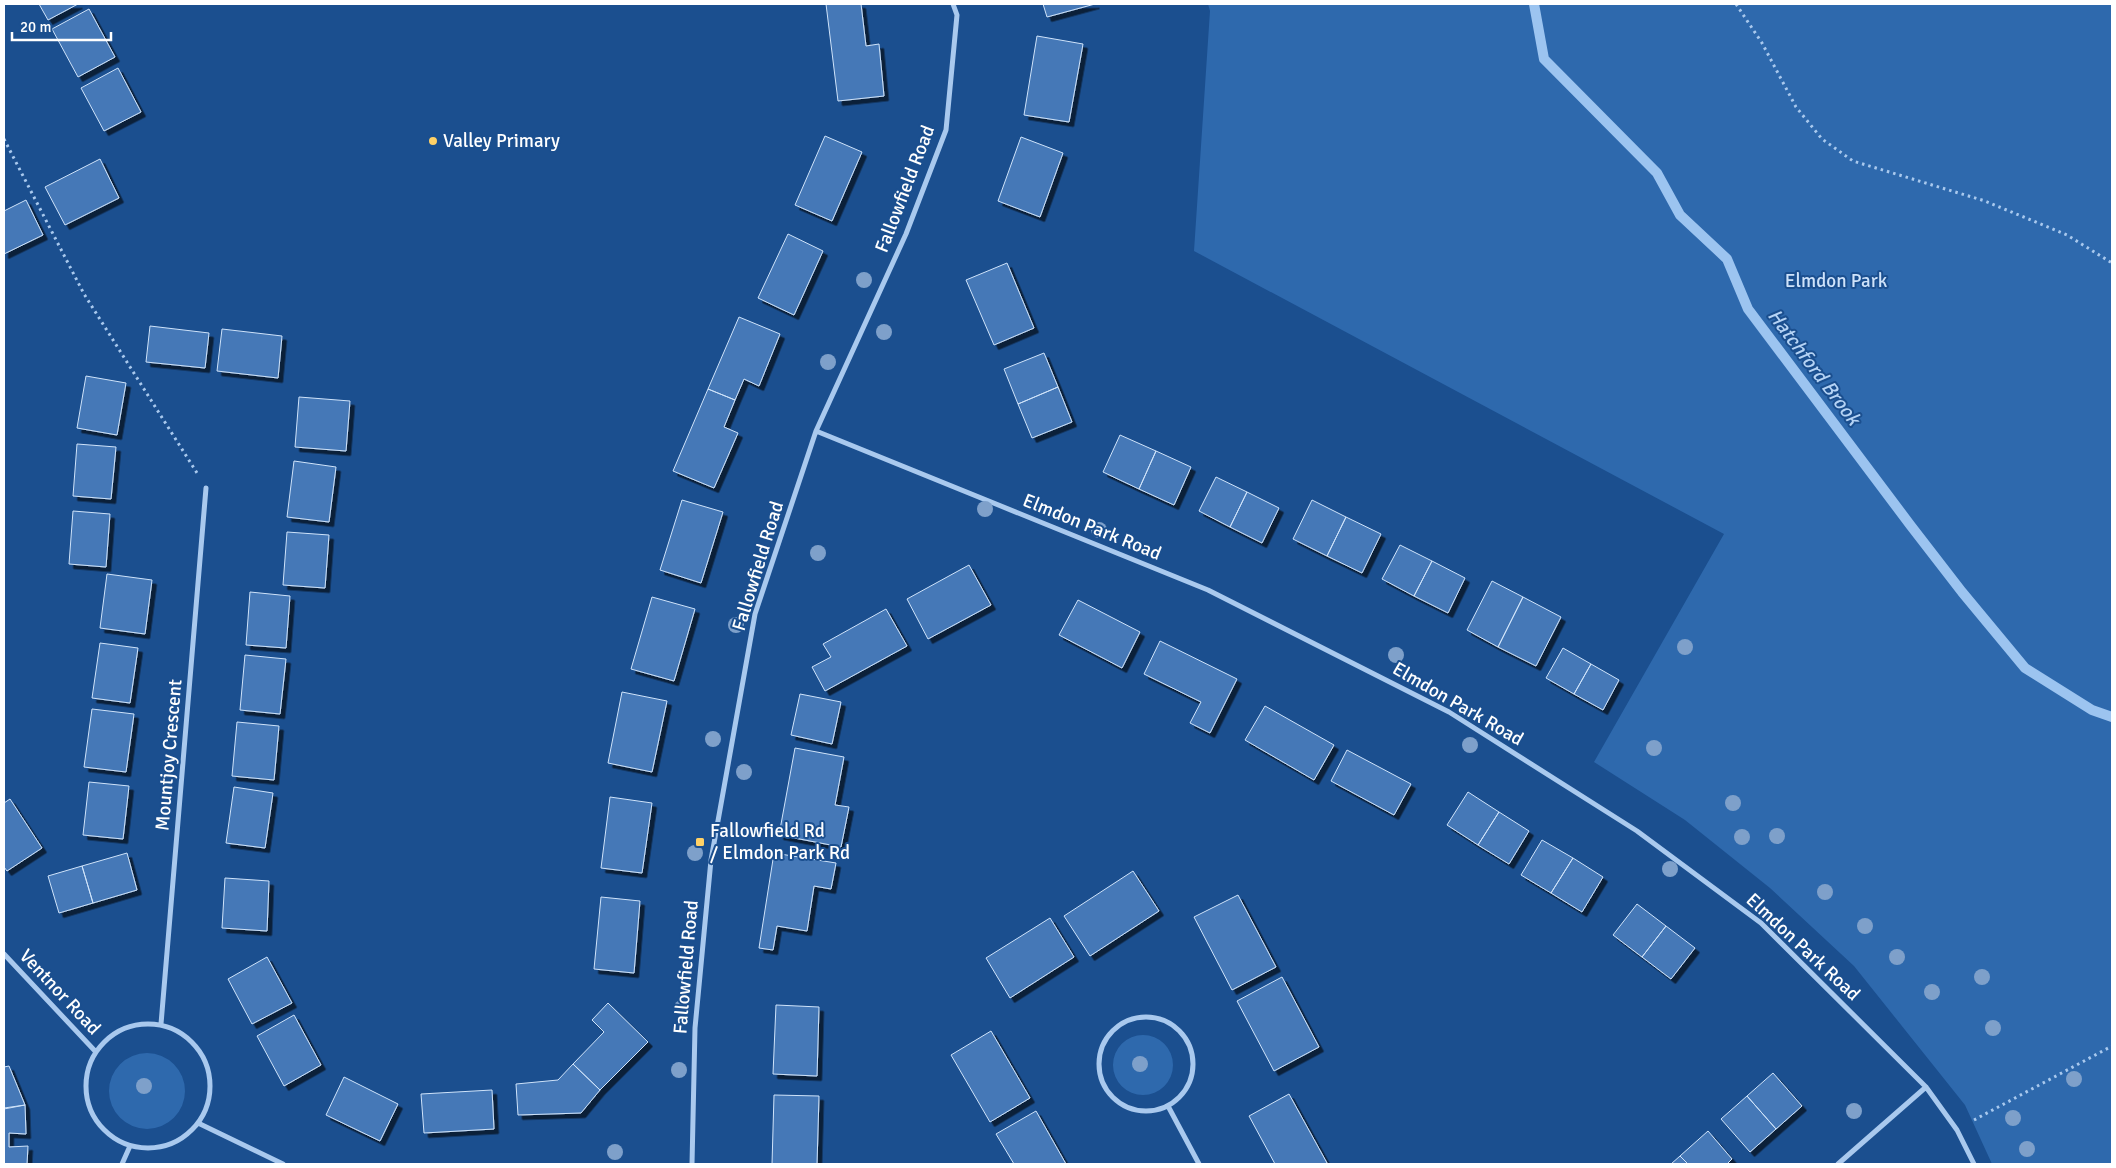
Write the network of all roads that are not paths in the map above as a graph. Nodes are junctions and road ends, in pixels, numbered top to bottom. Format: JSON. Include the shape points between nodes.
{"nodes":[{"id":1,"x":953,"y":4,"type":"edge"},
{"id":2,"x":816,"y":431,"type":"junction"},
{"id":3,"x":206,"y":488,"type":"road end"},
{"id":4,"x":4,"y":954,"type":"edge"},
{"id":5,"x":161,"y":1024,"type":"junction"},
{"id":6,"x":95,"y":1051,"type":"junction"},
{"id":7,"x":1926,"y":1087,"type":"junction"},
{"id":8,"x":1168,"y":1106,"type":"junction"},
{"id":9,"x":198,"y":1123,"type":"junction"},
{"id":10,"x":130,"y":1146,"type":"junction"},
{"id":11,"x":122,"y":1164,"type":"edge"},
{"id":12,"x":283,"y":1164,"type":"edge"},
{"id":13,"x":692,"y":1164,"type":"edge"},
{"id":14,"x":1199,"y":1164,"type":"edge"},
{"id":15,"x":1838,"y":1164,"type":"edge"},
{"id":16,"x":1974,"y":1164,"type":"edge"}],
"edges":[{"from":1,"to":2,"type":"street","name":"Fallowfield Road","via":[[957,15],[946,130],[906,234]]},
{"from":2,"to":7,"type":"street","name":"Elmdon Park Road","via":[[1208,590],[1449,712],[1637,831],[1760,923]]},
{"from":2,"to":13,"type":"street","name":"Fallowfield Road","via":[[755,614],[711,860],[695,1028]]},
{"from":3,"to":5,"type":"street","name":"Mountjoy Crescent"},
{"from":4,"to":6,"type":"street","name":"Ventnor Road"},
{"from":5,"to":6,"type":"street","via":[[139,1023],[121,1029]]},
{"from":5,"to":9,"type":"street","via":[[193,1042],[209,1071],[210,1096]]},
{"from":6,"to":10,"type":"street","via":[[86,1072],[87,1103],[101,1129]]},
{"from":7,"to":15,"type":"street"},
{"from":7,"to":16,"type":"street","name":"Elmdon Park Road","via":[[1957,1130]]},
{"from":8,"to":8,"type":"street","via":[[1150,1111],[1132,1109],[1116,1100],[1104,1085],[1099,1068],[1102,1049],[1110,1033],[1125,1022],[1143,1017],[1161,1019],[1177,1028],[1188,1042],[1193,1060],[1192,1078],[1182,1094]]},
{"from":8,"to":14,"type":"street"},
{"from":9,"to":10,"type":"street","via":[[178,1141],[158,1148]]},
{"from":9,"to":12,"type":"street"},
{"from":10,"to":11,"type":"street"}]}
